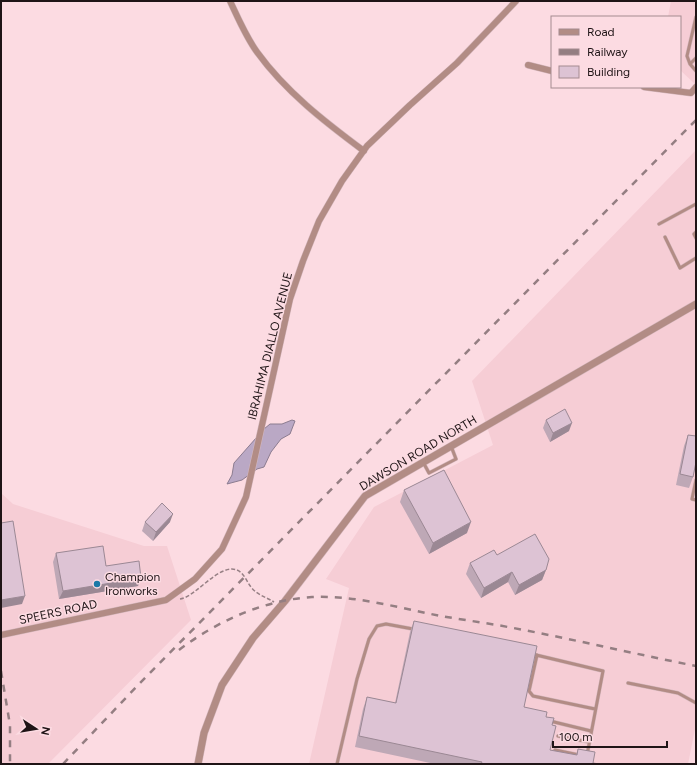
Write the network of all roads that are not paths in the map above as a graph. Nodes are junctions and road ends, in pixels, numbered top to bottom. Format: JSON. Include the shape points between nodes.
{"nodes":[{"id":1,"x":230,"y":1,"type":"edge"},
{"id":2,"x":516,"y":1,"type":"edge"},
{"id":3,"x":696,"y":17,"type":"edge"},
{"id":4,"x":696,"y":58,"type":"edge"},
{"id":5,"x":690,"y":64,"type":"junction"},
{"id":6,"x":528,"y":65,"type":"dead end"},
{"id":7,"x":696,"y":70,"type":"edge"},
{"id":8,"x":551,"y":71,"type":"edge"},
{"id":9,"x":696,"y":87,"type":"edge"},
{"id":10,"x":653,"y":88,"type":"edge"},
{"id":11,"x":364,"y":151,"type":"junction"},
{"id":12,"x":696,"y":204,"type":"edge"},
{"id":13,"x":659,"y":224,"type":"dead end"},
{"id":14,"x":696,"y":232,"type":"edge"},
{"id":15,"x":665,"y":237,"type":"dead end"},
{"id":16,"x":696,"y":238,"type":"edge"},
{"id":17,"x":696,"y":258,"type":"edge"},
{"id":18,"x":696,"y":304,"type":"edge"},
{"id":19,"x":450,"y":446,"type":"junction"},
{"id":20,"x":422,"y":462,"type":"junction"},
{"id":21,"x":696,"y":480,"type":"edge"},
{"id":22,"x":696,"y":500,"type":"edge"},
{"id":23,"x":166,"y":600,"type":"joint"},
{"id":24,"x":420,"y":630,"type":"edge"},
{"id":25,"x":1,"y":635,"type":"edge"},
{"id":26,"x":530,"y":654,"type":"edge"},
{"id":27,"x":537,"y":655,"type":"junction"},
{"id":28,"x":628,"y":683,"type":"dead end"},
{"id":29,"x":696,"y":703,"type":"edge"},
{"id":30,"x":595,"y":710,"type":"junction"},
{"id":31,"x":547,"y":720,"type":"edge"},
{"id":32,"x":591,"y":731,"type":"junction"},
{"id":33,"x":558,"y":736,"type":"dead end"},
{"id":34,"x":589,"y":742,"type":"junction"},
{"id":35,"x":555,"y":750,"type":"edge"},
{"id":36,"x":586,"y":757,"type":"junction"},
{"id":37,"x":591,"y":760,"type":"edge"},
{"id":38,"x":198,"y":764,"type":"edge"},
{"id":39,"x":337,"y":764,"type":"edge"}],
"edges":[{"from":1,"to":11,"type":"street","via":[[256,51],[276,75],[305,105]]},
{"from":2,"to":11,"type":"street","name":"IBRAHIMA DIALLO AVENUE","via":[[457,63]]},
{"from":3,"to":5,"type":"lane","via":[[687,56]]},
{"from":4,"to":5,"type":"lane"},
{"from":5,"to":7,"type":"lane"},
{"from":6,"to":8,"type":"street"},
{"from":9,"to":10,"type":"street","via":[[691,92]]},
{"from":11,"to":23,"type":"street","name":"IBRAHIMA DIALLO AVENUE","via":[[342,181],[319,221],[290,299],[246,497],[222,549],[195,579]]},
{"from":12,"to":13,"type":"lane"},
{"from":14,"to":16,"type":"lane"},
{"from":15,"to":17,"type":"lane","via":[[680,268]]},
{"from":18,"to":19,"type":"street","name":"DAWSON ROAD NORTH"},
{"from":19,"to":20,"type":"street","name":"DAWSON ROAD NORTH"},
{"from":19,"to":20,"type":"lane","via":[[456,459],[429,473]]},
{"from":20,"to":38,"type":"street","name":"DAWSON ROAD NORTH","via":[[365,496],[280,607],[253,638],[222,685],[204,733]]},
{"from":21,"to":22,"type":"lane","via":[[692,499]]},
{"from":23,"to":25,"type":"street","name":"SPEERS ROAD"},
{"from":24,"to":39,"type":"lane","via":[[386,624],[377,626],[369,639],[359,672]]},
{"from":26,"to":27,"type":"lane"},
{"from":27,"to":30,"type":"lane","via":[[529,691],[533,696]]},
{"from":27,"to":30,"type":"lane","via":[[603,671]]},
{"from":28,"to":29,"type":"lane","via":[[678,693]]},
{"from":30,"to":32,"type":"lane"},
{"from":31,"to":32,"type":"lane"},
{"from":32,"to":34,"type":"lane"},
{"from":33,"to":34,"type":"lane"},
{"from":34,"to":36,"type":"lane"},
{"from":35,"to":36,"type":"lane"},
{"from":36,"to":37,"type":"lane"}]}
